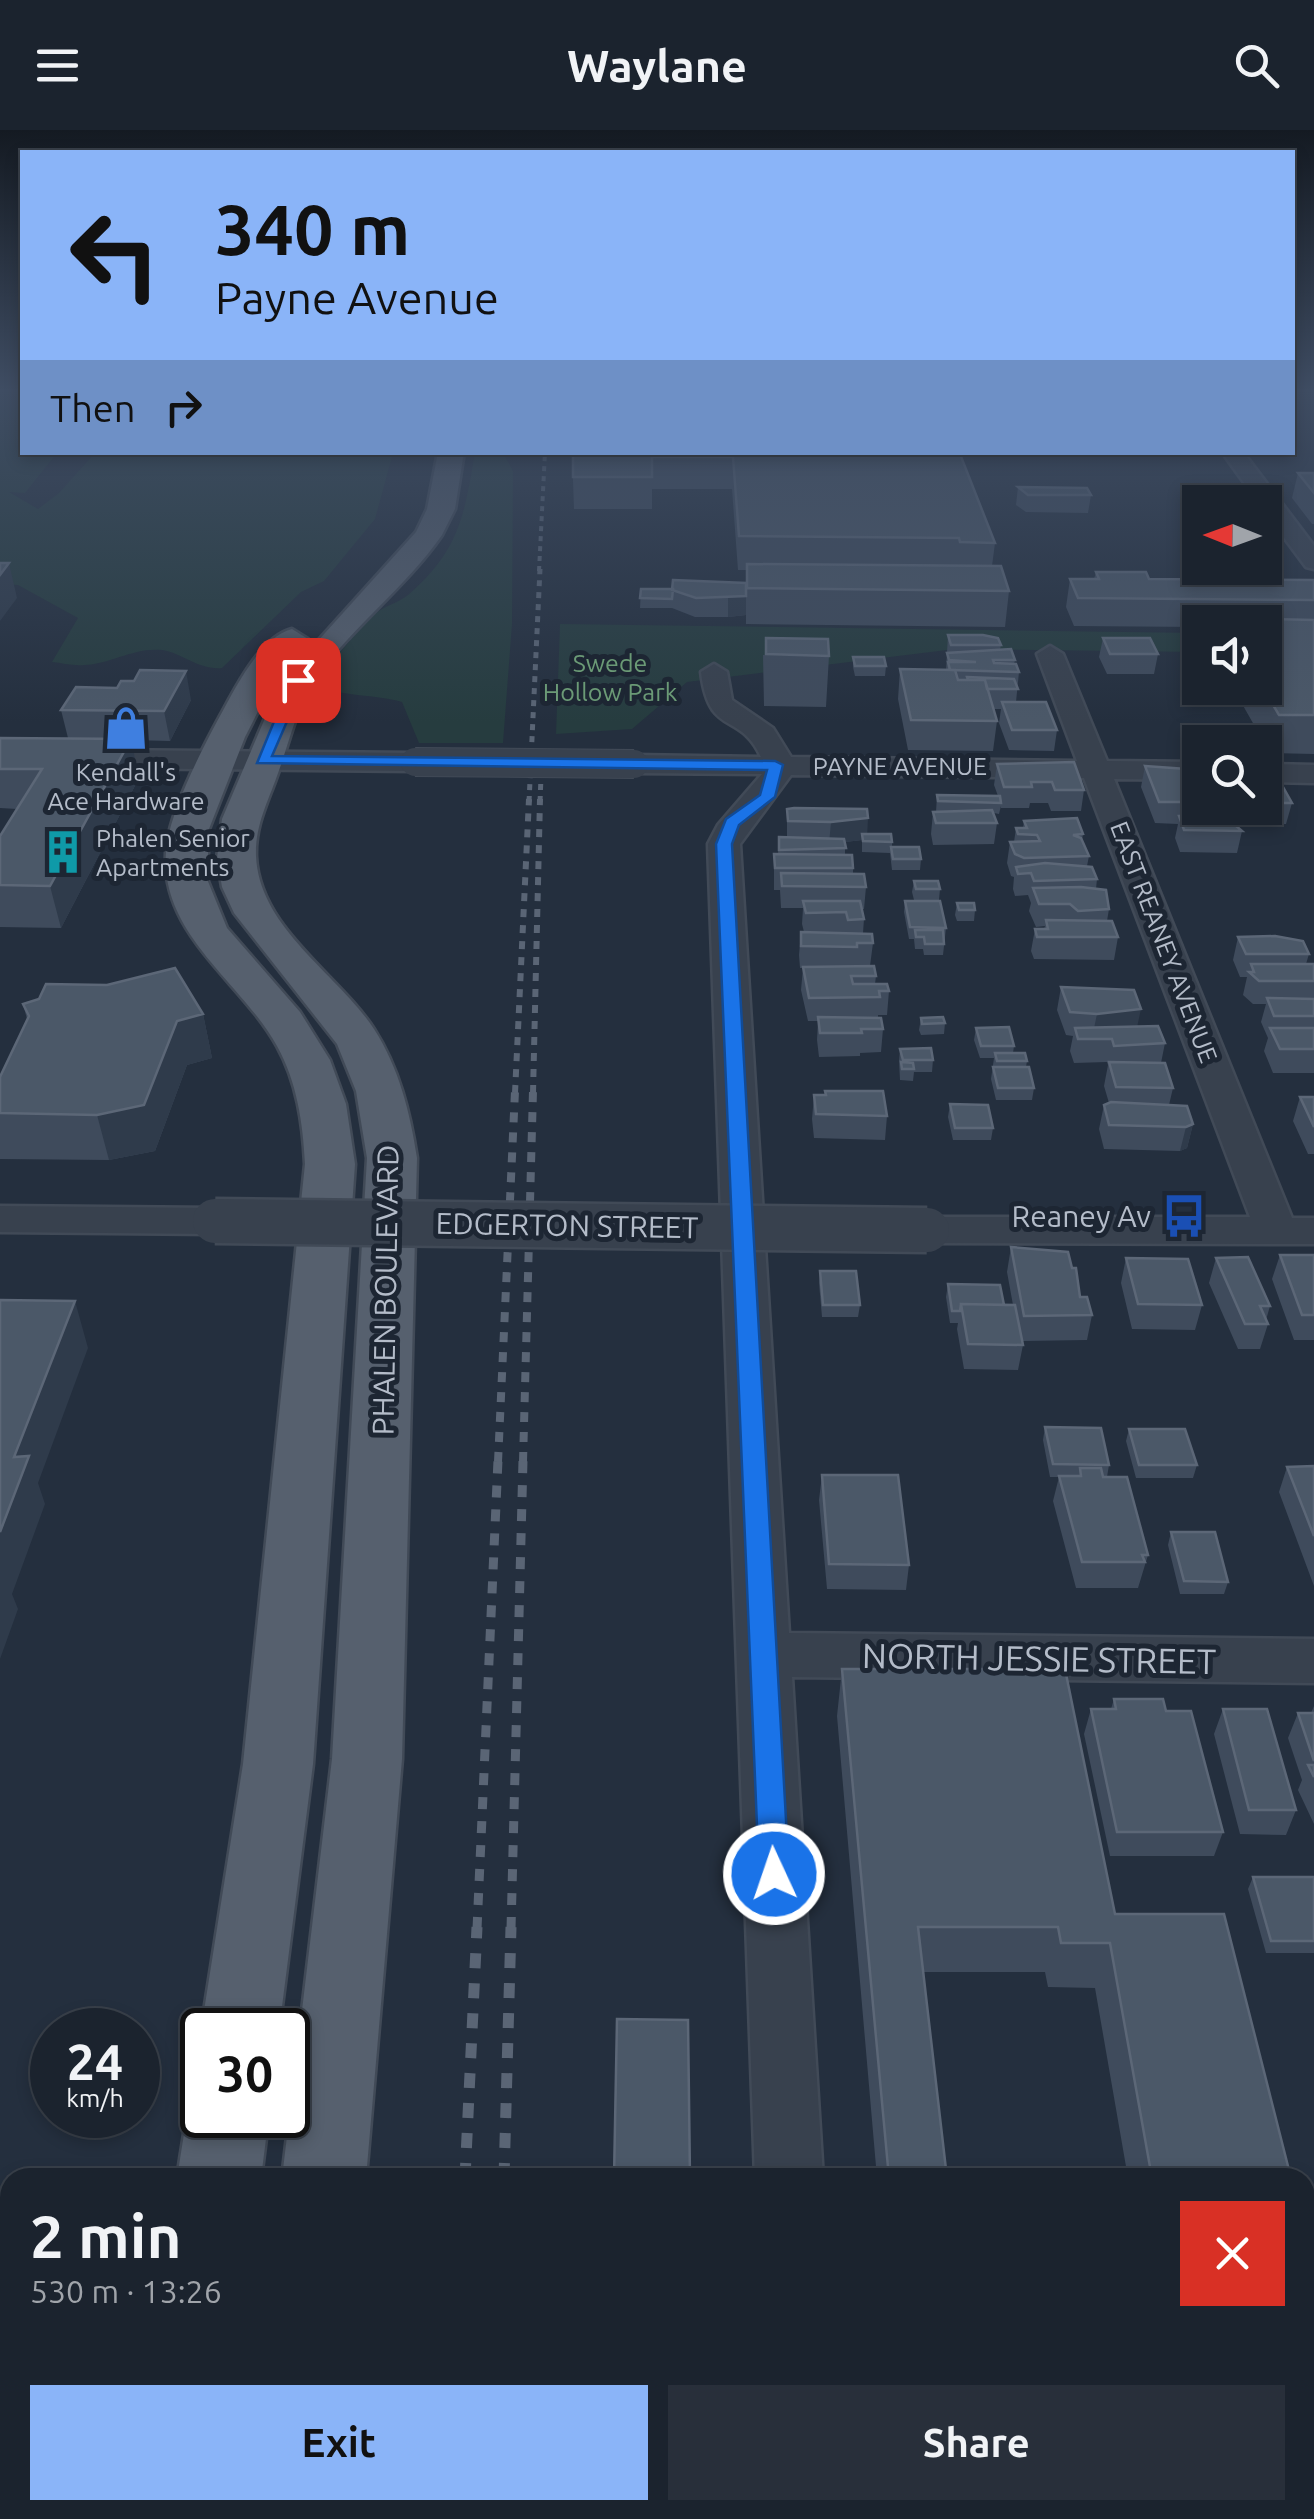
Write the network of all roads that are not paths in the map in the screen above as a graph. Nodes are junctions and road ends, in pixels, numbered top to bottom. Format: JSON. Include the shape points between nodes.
{"nodes":[{"id":1,"x":441,"y":499,"type":"edge"},
{"id":2,"x":1267,"y":499,"type":"edge"},
{"id":3,"x":402,"y":521,"type":"dead end"},
{"id":4,"x":1314,"y":562,"type":"edge"},
{"id":5,"x":343,"y":600,"type":"junction"},
{"id":6,"x":1050,"y":654,"type":"dead end"},
{"id":7,"x":714,"y":672,"type":"dead end"},
{"id":8,"x":0,"y":758,"type":"edge"},
{"id":9,"x":240,"y":760,"type":"junction"},
{"id":10,"x":775,"y":765,"type":"junction"},
{"id":11,"x":1096,"y":768,"type":"junction"},
{"id":12,"x":1182,"y":770,"type":"edge"},
{"id":13,"x":1282,"y":773,"type":"edge"},
{"id":14,"x":1314,"y":774,"type":"edge"},
{"id":15,"x":0,"y":1219,"type":"edge"},
{"id":16,"x":1295,"y":1231,"type":"edge"},
{"id":17,"x":764,"y":1655,"type":"junction"},
{"id":18,"x":1314,"y":1661,"type":"edge"},
{"id":19,"x":243,"y":2008,"type":"edge"},
{"id":20,"x":225,"y":2138,"type":"edge"},
{"id":21,"x":220,"y":2168,"type":"edge"},
{"id":22,"x":325,"y":2168,"type":"edge"},
{"id":23,"x":789,"y":2168,"type":"edge"}],
"edges":[{"from":1,"to":5,"type":"main road","name":"PHALEN BOULEVARD","via":[[436,523]]},
{"from":2,"to":4,"type":"street"},
{"from":3,"to":5,"type":"main road","name":"PHALEN BOULEVARD"},
{"from":5,"to":9,"type":"main road","name":"PHALEN BOULEVARD","via":[[298,680]]},
{"from":5,"to":9,"type":"main road","name":"PHALEN BOULEVARD","via":[[258,676]]},
{"from":6,"to":11,"type":"street","name":"EAST REANEY AVENUE"},
{"from":7,"to":10,"type":"street","via":[[718,702],[762,734]]},
{"from":8,"to":9,"type":"street","name":"PAYNE AVENUE"},
{"from":9,"to":10,"type":"street","name":"PAYNE AVENUE","bridge":true},
{"from":9,"to":19,"type":"main road","name":"PHALEN BOULEVARD","via":[[188,836],[190,890],[209,935],[299,1044],[327,1119],[330,1164],[278,1764]]},
{"from":9,"to":22,"type":"main road","name":"PHALEN BOULEVARD","via":[[237,864],[246,901],[276,946],[351,1028],[374,1071],[392,1158],[367,1759]]},
{"from":10,"to":11,"type":"street","name":"PAYNE AVENUE"},
{"from":10,"to":17,"type":"street","via":[[767,797],[732,822],[724,844]]},
{"from":11,"to":12,"type":"street","name":"PAYNE AVENUE"},
{"from":11,"to":16,"type":"street","name":"EAST REANEY AVENUE"},
{"from":13,"to":14,"type":"street"},
{"from":15,"to":16,"type":"street","name":"EDGERTON STREET","bridge":true},
{"from":17,"to":18,"type":"street","name":"NORTH JESSIE STREET"},
{"from":17,"to":23,"type":"street"},
{"from":20,"to":21,"type":"main road"}]}
